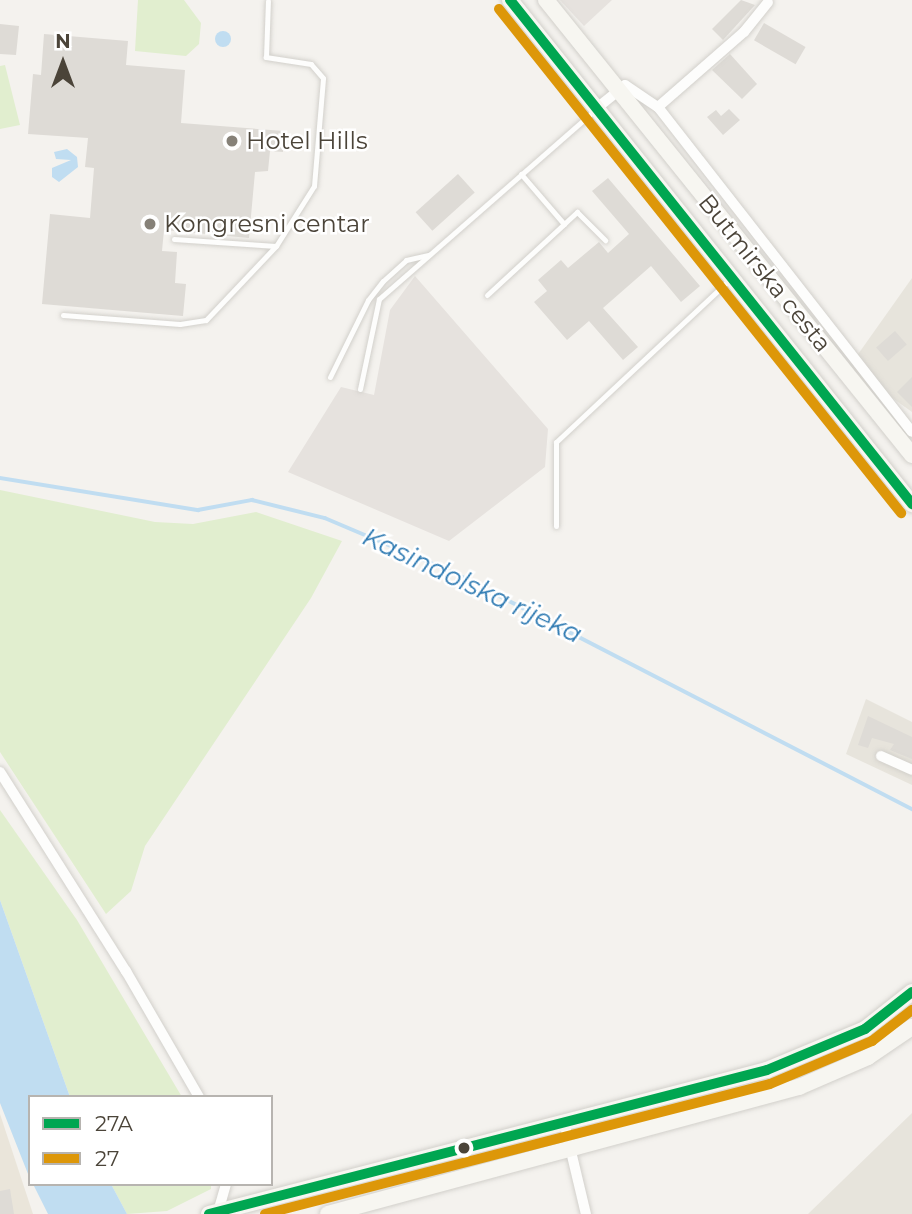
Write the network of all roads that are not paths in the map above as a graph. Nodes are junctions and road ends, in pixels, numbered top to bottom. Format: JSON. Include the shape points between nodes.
{"nodes":[{"id":1,"x":510,"y":0,"type":"edge"},
{"id":2,"x":546,"y":0,"type":"edge"},
{"id":3,"x":268,"y":1,"type":"edge"},
{"id":4,"x":768,"y":2,"type":"edge"},
{"id":5,"x":619,"y":90,"type":"junction"},
{"id":6,"x":658,"y":107,"type":"junction"},
{"id":7,"x":597,"y":108,"type":"junction"},
{"id":8,"x":521,"y":174,"type":"junction"},
{"id":9,"x":564,"y":224,"type":"junction"},
{"id":10,"x":174,"y":239,"type":"dead end"},
{"id":11,"x":604,"y":240,"type":"dead end"},
{"id":12,"x":276,"y":246,"type":"junction"},
{"id":13,"x":430,"y":255,"type":"junction"},
{"id":14,"x":732,"y":278,"type":"junction"},
{"id":15,"x":487,"y":295,"type":"dead end"},
{"id":16,"x":63,"y":315,"type":"dead end"},
{"id":17,"x":330,"y":377,"type":"dead end"},
{"id":18,"x":360,"y":389,"type":"dead end"},
{"id":19,"x":912,"y":432,"type":"edge"},
{"id":20,"x":912,"y":455,"type":"edge"},
{"id":21,"x":912,"y":504,"type":"edge"},
{"id":22,"x":556,"y":526,"type":"dead end"},
{"id":23,"x":881,"y":755,"type":"dead end"},
{"id":24,"x":912,"y":770,"type":"edge"},
{"id":25,"x":0,"y":772,"type":"edge"},
{"id":26,"x":912,"y":992,"type":"edge"},
{"id":27,"x":912,"y":1027,"type":"edge"},
{"id":28,"x":198,"y":1095,"type":"edge"},
{"id":29,"x":564,"y":1122,"type":"junction"},
{"id":30,"x":571,"y":1150,"type":"junction"},
{"id":31,"x":227,"y":1186,"type":"edge"},
{"id":32,"x":252,"y":1203,"type":"junction"},
{"id":33,"x":213,"y":1213,"type":"edge"},
{"id":34,"x":328,"y":1214,"type":"edge"},
{"id":35,"x":586,"y":1214,"type":"edge"}],
"edges":[{"from":1,"to":7,"type":"main road","name":"Butmirska cesta"},
{"from":2,"to":5,"type":"main road","name":"Butmirska cesta"},
{"from":3,"to":12,"type":"lane","via":[[266,57],[311,64],[323,78],[314,186]]},
{"from":4,"to":6,"type":"street","via":[[744,32]]},
{"from":5,"to":6,"type":"street","name":"Butmirska cesta","via":[[630,85]]},
{"from":5,"to":7,"type":"street"},
{"from":5,"to":20,"type":"main road","name":"Butmirska cesta"},
{"from":6,"to":19,"type":"street","name":"Butmirska cesta"},
{"from":7,"to":8,"type":"lane"},
{"from":7,"to":14,"type":"main road","name":"Butmirska cesta"},
{"from":8,"to":9,"type":"lane"},
{"from":8,"to":13,"type":"lane"},
{"from":9,"to":11,"type":"lane","via":[[577,212]]},
{"from":9,"to":15,"type":"lane"},
{"from":10,"to":12,"type":"lane"},
{"from":12,"to":16,"type":"lane","via":[[205,320],[180,324]]},
{"from":13,"to":17,"type":"lane","via":[[406,260],[383,281],[368,300]]},
{"from":13,"to":18,"type":"lane","via":[[379,299]]},
{"from":14,"to":21,"type":"main road","name":"Butmirska cesta"},
{"from":14,"to":22,"type":"lane","via":[[556,442]]},
{"from":23,"to":24,"type":"street"},
{"from":25,"to":28,"type":"street","via":[[126,971]]},
{"from":26,"to":29,"type":"main road","via":[[865,1030],[820,1051],[767,1070]]},
{"from":27,"to":30,"type":"main road","via":[[868,1057],[799,1087]]},
{"from":29,"to":30,"type":"street"},
{"from":29,"to":32,"type":"main road"},
{"from":30,"to":34,"type":"main road"},
{"from":30,"to":35,"type":"street"},
{"from":31,"to":32,"type":"street"},
{"from":31,"to":33,"type":"street"},
{"from":32,"to":33,"type":"main road"}]}
